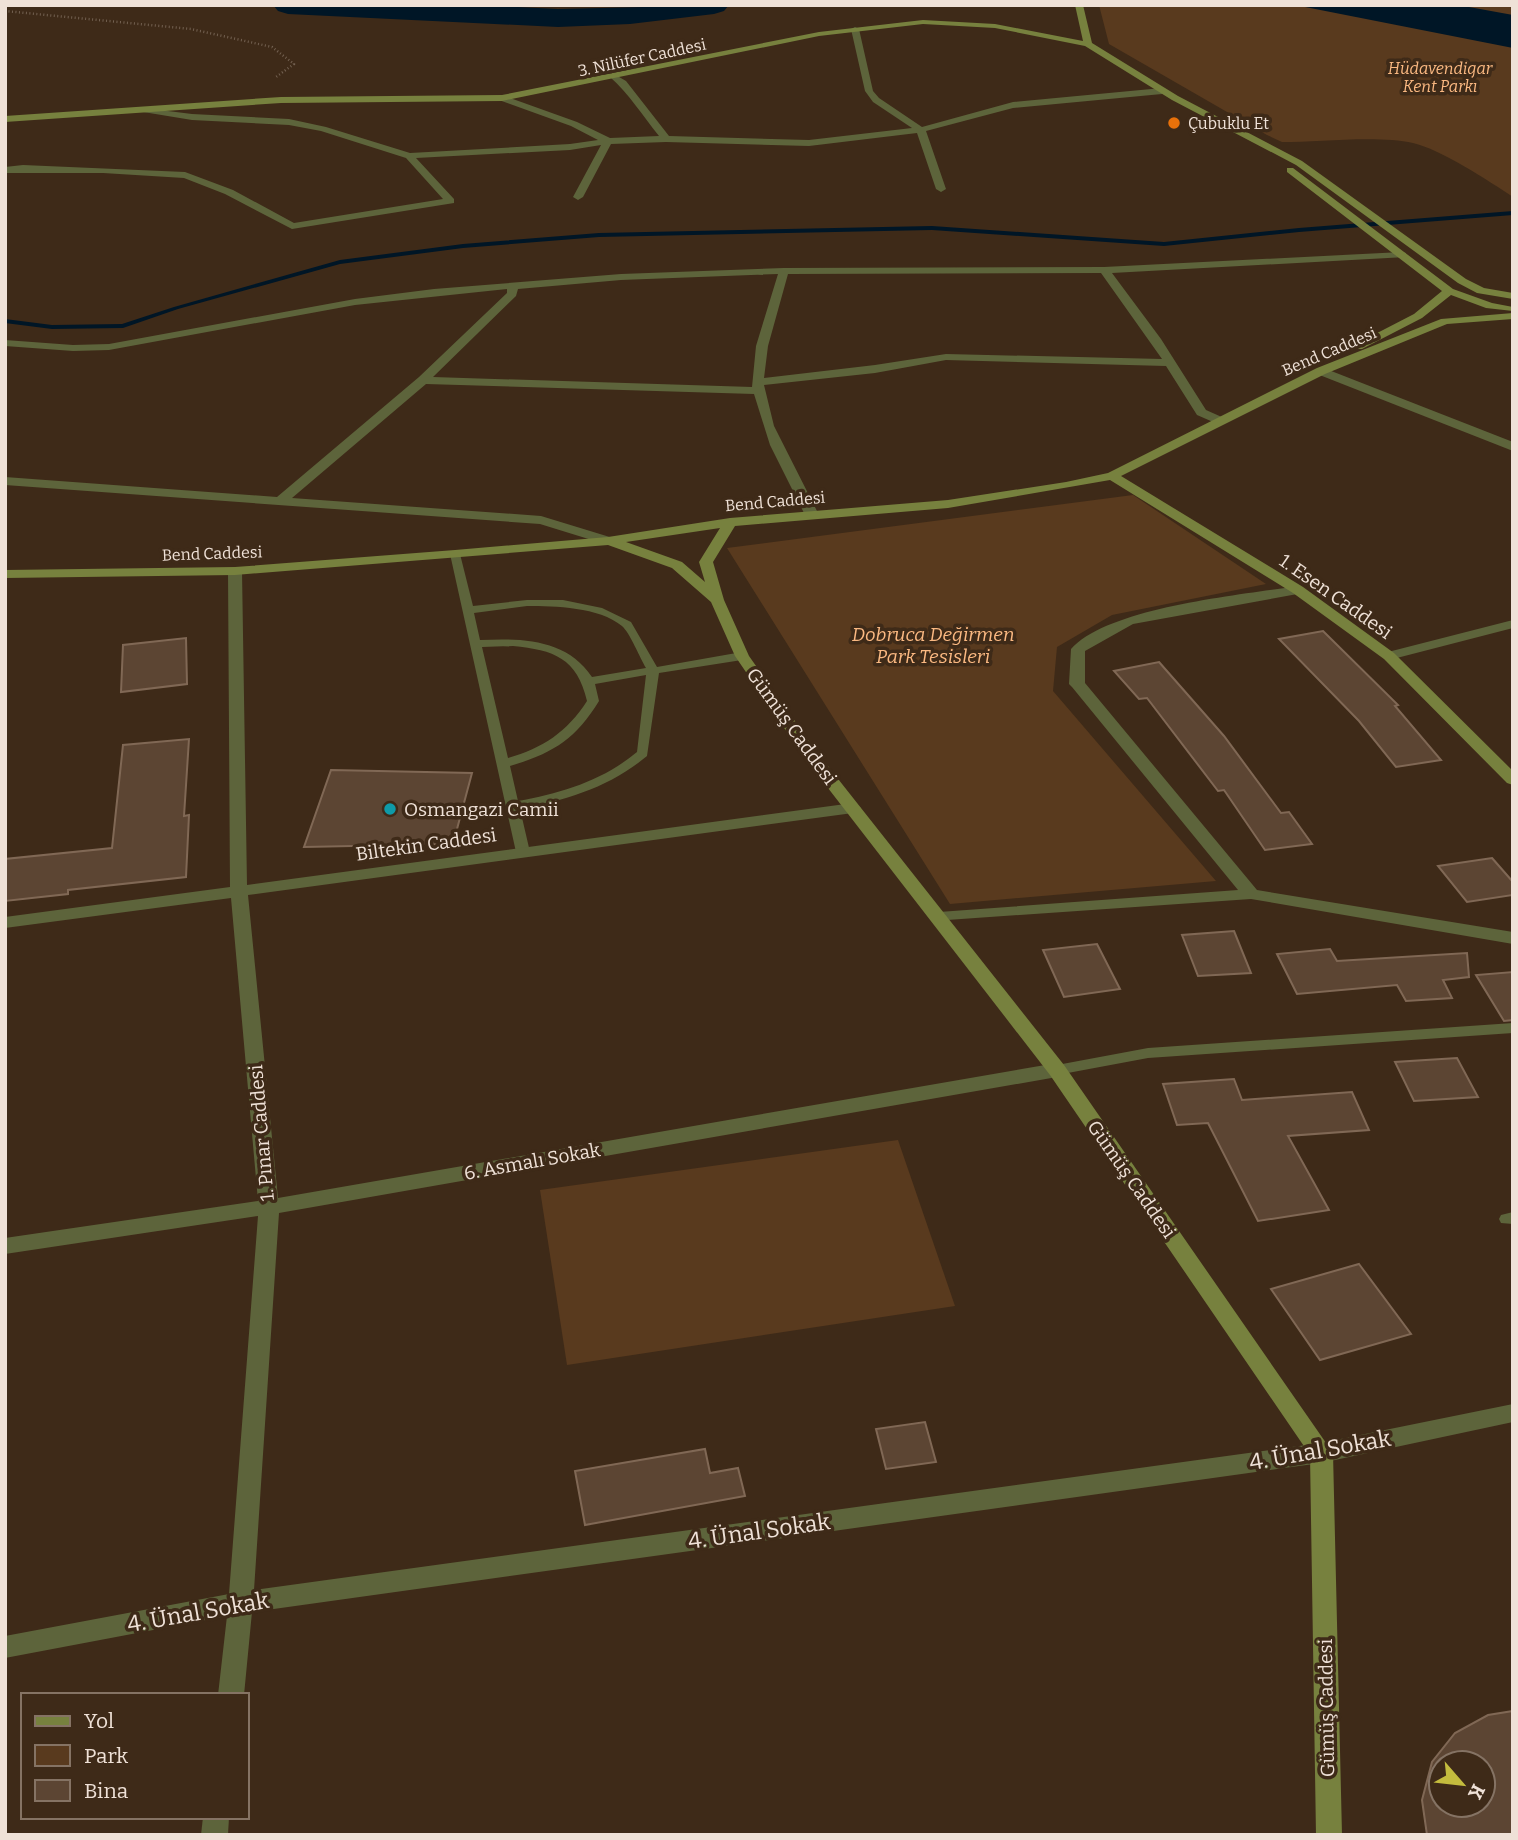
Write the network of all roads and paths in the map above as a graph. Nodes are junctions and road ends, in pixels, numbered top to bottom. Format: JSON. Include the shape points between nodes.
{"nodes":[{"id":1,"x":1079,"y":5,"type":"edge"},
{"id":2,"x":5,"y":11,"type":"edge"},
{"id":3,"x":855,"y":29,"type":"junction"},
{"id":4,"x":1088,"y":44,"type":"junction"},
{"id":5,"x":614,"y":77,"type":"junction"},
{"id":6,"x":1162,"y":91,"type":"junction"},
{"id":7,"x":502,"y":98,"type":"junction"},
{"id":8,"x":246,"y":103,"type":"junction"},
{"id":9,"x":136,"y":110,"type":"junction"},
{"id":10,"x":5,"y":119,"type":"edge"},
{"id":11,"x":921,"y":130,"type":"junction"},
{"id":12,"x":666,"y":139,"type":"junction"},
{"id":13,"x":608,"y":141,"type":"junction"},
{"id":14,"x":1255,"y":141,"type":"junction"},
{"id":15,"x":409,"y":156,"type":"junction"},
{"id":16,"x":5,"y":170,"type":"edge"},
{"id":17,"x":941,"y":189,"type":"dead end"},
{"id":18,"x":578,"y":197,"type":"dead end"},
{"id":19,"x":1402,"y":255,"type":"junction"},
{"id":20,"x":1104,"y":270,"type":"junction"},
{"id":21,"x":784,"y":271,"type":"junction"},
{"id":22,"x":1462,"y":281,"type":"junction"},
{"id":23,"x":513,"y":286,"type":"junction"},
{"id":24,"x":1449,"y":291,"type":"junction"},
{"id":25,"x":1509,"y":296,"type":"edge"},
{"id":26,"x":1467,"y":297,"type":"junction"},
{"id":27,"x":1439,"y":302,"type":"junction"},
{"id":28,"x":1513,"y":310,"type":"edge"},
{"id":29,"x":1513,"y":316,"type":"edge"},
{"id":30,"x":1445,"y":321,"type":"junction"},
{"id":31,"x":5,"y":343,"type":"edge"},
{"id":32,"x":1170,"y":363,"type":"junction"},
{"id":33,"x":1321,"y":371,"type":"junction"},
{"id":34,"x":423,"y":380,"type":"junction"},
{"id":35,"x":758,"y":387,"type":"junction"},
{"id":36,"x":1220,"y":421,"type":"junction"},
{"id":37,"x":1513,"y":447,"type":"edge"},
{"id":38,"x":1112,"y":476,"type":"junction"},
{"id":39,"x":5,"y":481,"type":"edge"},
{"id":40,"x":280,"y":501,"type":"junction"},
{"id":41,"x":812,"y":515,"type":"junction"},
{"id":42,"x":730,"y":522,"type":"junction"},
{"id":43,"x":608,"y":541,"type":"junction"},
{"id":44,"x":455,"y":554,"type":"junction"},
{"id":45,"x":235,"y":571,"type":"junction"},
{"id":46,"x":5,"y":575,"type":"edge"},
{"id":47,"x":1298,"y":590,"type":"junction"},
{"id":48,"x":717,"y":600,"type":"junction"},
{"id":49,"x":467,"y":610,"type":"junction"},
{"id":50,"x":1513,"y":624,"type":"edge"},
{"id":51,"x":475,"y":644,"type":"junction"},
{"id":52,"x":742,"y":656,"type":"junction"},
{"id":53,"x":1389,"y":656,"type":"junction"},
{"id":54,"x":653,"y":671,"type":"junction"},
{"id":55,"x":591,"y":681,"type":"junction"},
{"id":56,"x":503,"y":764,"type":"junction"},
{"id":57,"x":1513,"y":780,"type":"edge"},
{"id":58,"x":513,"y":806,"type":"junction"},
{"id":59,"x":853,"y":808,"type":"junction"},
{"id":60,"x":523,"y":852,"type":"junction"},
{"id":61,"x":239,"y":891,"type":"junction"},
{"id":62,"x":1251,"y":894,"type":"junction"},
{"id":63,"x":939,"y":917,"type":"junction"},
{"id":64,"x":5,"y":923,"type":"edge"},
{"id":65,"x":1513,"y":938,"type":"edge"},
{"id":66,"x":1513,"y":1028,"type":"edge"},
{"id":67,"x":1057,"y":1070,"type":"junction"},
{"id":68,"x":268,"y":1207,"type":"junction"},
{"id":69,"x":5,"y":1246,"type":"edge"},
{"id":70,"x":1513,"y":1413,"type":"edge"},
{"id":71,"x":1321,"y":1453,"type":"junction"},
{"id":72,"x":241,"y":1603,"type":"junction"},
{"id":73,"x":5,"y":1647,"type":"edge"},
{"id":74,"x":230,"y":1693,"type":"edge"},
{"id":75,"x":1329,"y":1835,"type":"edge"}],
"edges":[{"from":1,"to":4,"type":"main road"},
{"from":2,"to":8,"type":"path","via":[[191,29],[272,47],[294,64]]},
{"from":3,"to":4,"type":"main road","name":"3. Nilüfer Caddesi","via":[[954,22]]},
{"from":3,"to":5,"type":"main road","name":"3. Nilüfer Caddesi"},
{"from":3,"to":11,"type":"street","via":[[869,91]]},
{"from":4,"to":6,"type":"main road","name":"3. Nilüfer Caddesi"},
{"from":5,"to":7,"type":"main road","name":"3. Nilüfer Caddesi"},
{"from":5,"to":12,"type":"street"},
{"from":6,"to":11,"type":"street","via":[[1013,105]]},
{"from":6,"to":14,"type":"main road","name":"3. Nilüfer Caddesi"},
{"from":7,"to":8,"type":"main road","name":"3. Nilüfer Caddesi"},
{"from":7,"to":13,"type":"street"},
{"from":8,"to":9,"type":"main road","name":"3. Nilüfer Caddesi"},
{"from":9,"to":10,"type":"main road","name":"3. Nilüfer Caddesi"},
{"from":9,"to":15,"type":"street","via":[[289,122]]},
{"from":11,"to":12,"type":"street","via":[[809,143]]},
{"from":11,"to":17,"type":"street"},
{"from":12,"to":13,"type":"street"},
{"from":13,"to":15,"type":"street"},
{"from":13,"to":18,"type":"street"},
{"from":14,"to":19,"type":"main road"},
{"from":14,"to":22,"type":"main road","via":[[1298,163]]},
{"from":15,"to":16,"type":"street","via":[[450,201],[292,226],[229,192],[185,175]]},
{"from":19,"to":20,"type":"street"},
{"from":19,"to":24,"type":"main road"},
{"from":20,"to":21,"type":"street"},
{"from":20,"to":32,"type":"street"},
{"from":21,"to":23,"type":"street"},
{"from":21,"to":35,"type":"street","via":[[760,356]]},
{"from":22,"to":25,"type":"main road","via":[[1481,291]]},
{"from":22,"to":26,"type":"main road"},
{"from":23,"to":31,"type":"street","via":[[355,302],[130,345],[81,349]]},
{"from":23,"to":34,"type":"street","via":[[512,294]]},
{"from":24,"to":26,"type":"main road"},
{"from":24,"to":27,"type":"main road"},
{"from":25,"to":26,"type":"main road"},
{"from":26,"to":27,"type":"main road"},
{"from":26,"to":28,"type":"main road"},
{"from":26,"to":30,"type":"main road","via":[[1462,309]]},
{"from":27,"to":33,"type":"main road"},
{"from":29,"to":30,"type":"main road","name":"Bend Caddesi"},
{"from":30,"to":33,"type":"main road","name":"Bend Caddesi"},
{"from":32,"to":35,"type":"street","via":[[967,356]]},
{"from":32,"to":36,"type":"street","via":[[1201,412]]},
{"from":33,"to":36,"type":"main road","name":"Bend Caddesi"},
{"from":33,"to":37,"type":"street"},
{"from":34,"to":35,"type":"street"},
{"from":34,"to":40,"type":"street"},
{"from":35,"to":41,"type":"street","via":[[767,423]]},
{"from":36,"to":38,"type":"main road","name":"Bend Caddesi"},
{"from":38,"to":41,"type":"main road","name":"Bend Caddesi","via":[[948,504]]},
{"from":38,"to":47,"type":"main road","name":"1. Esen Caddesi"},
{"from":39,"to":40,"type":"street"},
{"from":40,"to":43,"type":"street","via":[[541,520]]},
{"from":41,"to":42,"type":"main road","name":"Bend Caddesi"},
{"from":42,"to":43,"type":"main road","name":"Bend Caddesi"},
{"from":42,"to":48,"type":"main road","name":"Gümüş Caddesi","via":[[706,562]]},
{"from":43,"to":44,"type":"main road","name":"Bend Caddesi"},
{"from":43,"to":48,"type":"main road","via":[[677,565]]},
{"from":44,"to":45,"type":"main road","name":"Bend Caddesi"},
{"from":44,"to":49,"type":"lane"},
{"from":45,"to":46,"type":"main road","name":"Bend Caddesi"},
{"from":45,"to":61,"type":"street","name":"1. Pınar Caddesi"},
{"from":47,"to":53,"type":"main road","name":"1. Esen Caddesi"},
{"from":47,"to":62,"type":"street","via":[[1128,621],[1078,649],[1077,684]]},
{"from":48,"to":52,"type":"main road","name":"Gümüş Caddesi"},
{"from":49,"to":51,"type":"lane"},
{"from":49,"to":54,"type":"lane","via":[[545,603],[598,610],[627,624]]},
{"from":50,"to":53,"type":"street"},
{"from":51,"to":55,"type":"lane","via":[[518,642],[547,648],[572,659]]},
{"from":51,"to":56,"type":"lane"},
{"from":52,"to":54,"type":"lane"},
{"from":52,"to":59,"type":"main road","name":"Gümüş Caddesi"},
{"from":53,"to":57,"type":"main road","name":"1. Esen Caddesi"},
{"from":54,"to":55,"type":"lane"},
{"from":54,"to":58,"type":"lane","via":[[643,753],[594,786]]},
{"from":55,"to":56,"type":"lane","via":[[593,701],[576,726],[542,752]]},
{"from":56,"to":58,"type":"lane"},
{"from":58,"to":60,"type":"lane"},
{"from":59,"to":60,"type":"street","name":"Biltekin Caddesi"},
{"from":59,"to":63,"type":"main road","name":"Gümüş Caddesi"},
{"from":60,"to":61,"type":"street","name":"Biltekin Caddesi"},
{"from":61,"to":64,"type":"street","name":"Biltekin Caddesi"},
{"from":61,"to":68,"type":"street","name":"1. Pınar Caddesi"},
{"from":62,"to":63,"type":"street"},
{"from":62,"to":65,"type":"street"},
{"from":63,"to":67,"type":"main road","name":"Gümüş Caddesi"},
{"from":66,"to":67,"type":"lane","via":[[1148,1053]]},
{"from":67,"to":68,"type":"street","name":"6. Asmalı Sokak"},
{"from":67,"to":71,"type":"main road","name":"Gümüş Caddesi"},
{"from":68,"to":69,"type":"street","name":"6. Asmalı Sokak"},
{"from":68,"to":72,"type":"street","name":"1. Pınar Caddesi"},
{"from":70,"to":71,"type":"street","name":"4. Ünal Sokak"},
{"from":71,"to":72,"type":"street","name":"4. Ünal Sokak"},
{"from":71,"to":75,"type":"main road","name":"Gümüş Caddesi"},
{"from":72,"to":73,"type":"street","name":"4. Ünal Sokak"},
{"from":72,"to":74,"type":"street","name":"1. Pınar Caddesi"}]}
